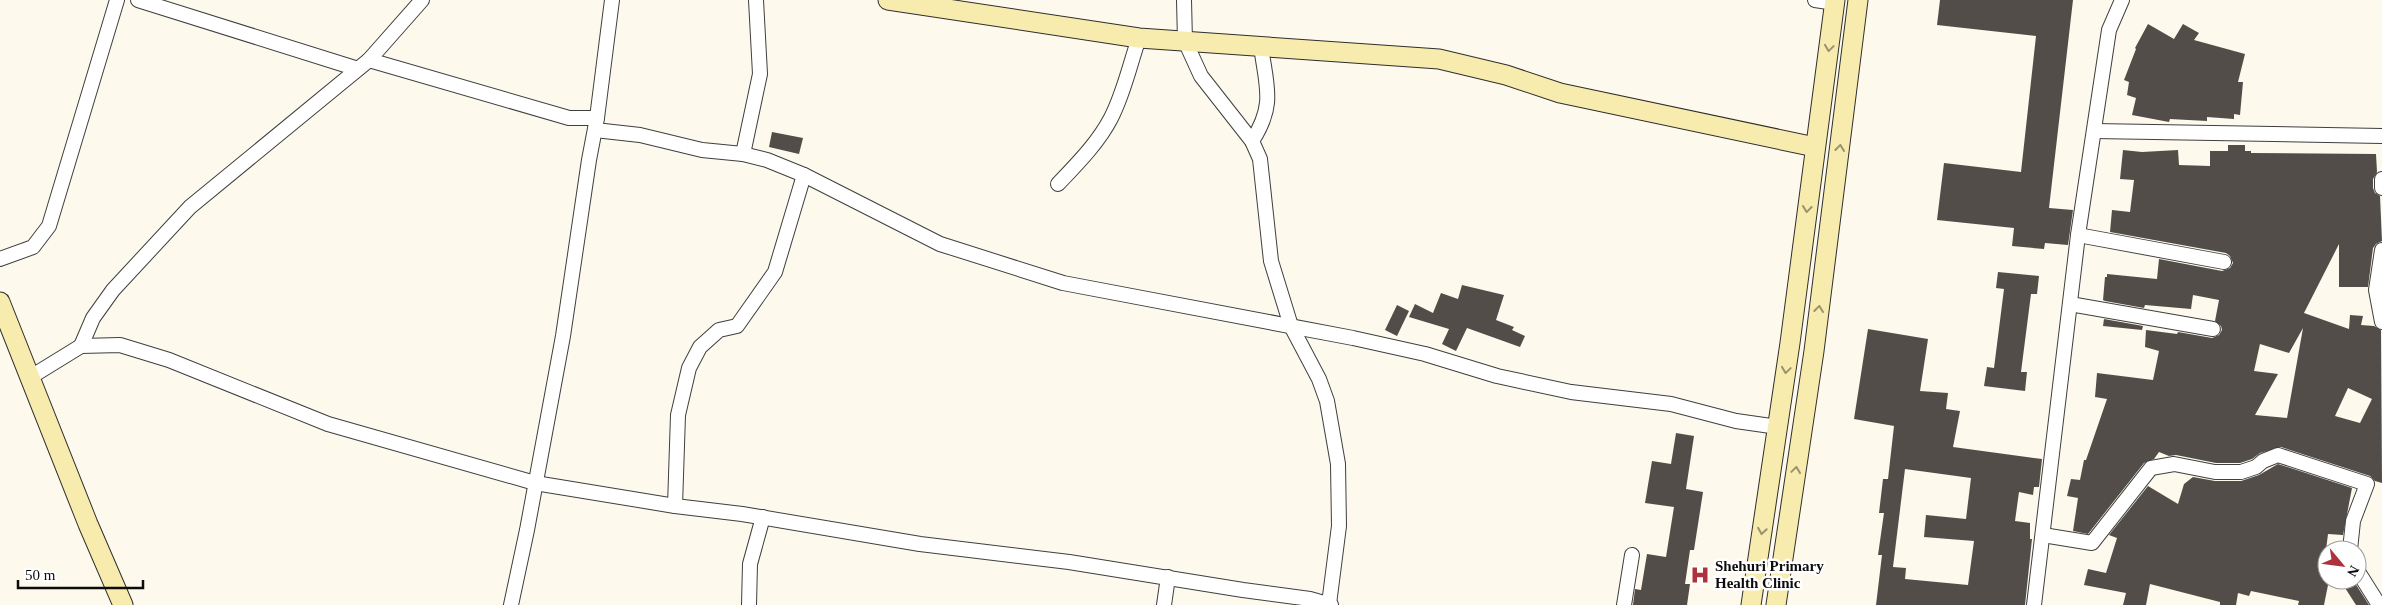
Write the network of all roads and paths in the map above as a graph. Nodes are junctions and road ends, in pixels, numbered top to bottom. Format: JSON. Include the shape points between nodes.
{"nodes":[{"id":1,"x":117,"y":0,"type":"edge"},
{"id":2,"x":138,"y":0,"type":"edge"},
{"id":3,"x":422,"y":0,"type":"edge"},
{"id":4,"x":612,"y":0,"type":"edge"},
{"id":5,"x":756,"y":0,"type":"edge"},
{"id":6,"x":888,"y":0,"type":"edge"},
{"id":7,"x":1184,"y":0,"type":"edge"},
{"id":8,"x":1815,"y":0,"type":"edge"},
{"id":9,"x":1858,"y":0,"type":"edge"},
{"id":10,"x":2122,"y":0,"type":"edge"},
{"id":11,"x":1835,"y":1,"type":"edge"},
{"id":12,"x":1139,"y":38,"type":"junction"},
{"id":13,"x":1185,"y":41,"type":"junction"},
{"id":14,"x":1261,"y":46,"type":"junction"},
{"id":15,"x":363,"y":64,"type":"junction"},
{"id":16,"x":596,"y":124,"type":"junction"},
{"id":17,"x":2094,"y":131,"type":"junction"},
{"id":18,"x":2382,"y":136,"type":"edge"},
{"id":19,"x":1252,"y":141,"type":"junction"},
{"id":20,"x":1815,"y":147,"type":"junction"},
{"id":21,"x":743,"y":154,"type":"junction"},
{"id":22,"x":804,"y":175,"type":"junction"},
{"id":23,"x":2382,"y":179,"type":"edge"},
{"id":24,"x":1058,"y":184,"type":"dead end"},
{"id":25,"x":2382,"y":188,"type":"edge"},
{"id":26,"x":2078,"y":234,"type":"junction"},
{"id":27,"x":2382,"y":250,"type":"edge"},
{"id":28,"x":0,"y":259,"type":"edge"},
{"id":29,"x":2224,"y":262,"type":"dead end"},
{"id":30,"x":0,"y":303,"type":"edge"},
{"id":31,"x":2070,"y":304,"type":"junction"},
{"id":32,"x":2382,"y":322,"type":"edge"},
{"id":33,"x":1290,"y":326,"type":"junction"},
{"id":34,"x":2213,"y":329,"type":"dead end"},
{"id":35,"x":81,"y":346,"type":"junction"},
{"id":36,"x":30,"y":378,"type":"junction"},
{"id":37,"x":1778,"y":427,"type":"junction"},
{"id":38,"x":535,"y":484,"type":"junction"},
{"id":39,"x":675,"y":506,"type":"junction"},
{"id":40,"x":763,"y":518,"type":"junction"},
{"id":41,"x":2042,"y":534,"type":"junction"},
{"id":42,"x":2351,"y":540,"type":"edge"},
{"id":43,"x":1632,"y":555,"type":"dead end"},
{"id":44,"x":1168,"y":577,"type":"junction"},
{"id":45,"x":2367,"y":586,"type":"edge"},
{"id":46,"x":1309,"y":602,"type":"edge"},
{"id":47,"x":123,"y":605,"type":"edge"},
{"id":48,"x":511,"y":605,"type":"edge"},
{"id":49,"x":749,"y":605,"type":"edge"},
{"id":50,"x":1164,"y":605,"type":"edge"},
{"id":51,"x":1330,"y":605,"type":"edge"},
{"id":52,"x":1624,"y":605,"type":"edge"},
{"id":53,"x":1751,"y":605,"type":"edge"},
{"id":54,"x":1776,"y":605,"type":"edge"},
{"id":55,"x":2034,"y":605,"type":"edge"},
{"id":56,"x":2379,"y":605,"type":"edge"}],
"edges":[{"from":1,"to":28,"type":"street","via":[[49,226],[33,247]]},
{"from":2,"to":15,"type":"street"},
{"from":3,"to":15,"type":"street"},
{"from":4,"to":16,"type":"street"},
{"from":5,"to":21,"type":"street","via":[[760,74]]},
{"from":6,"to":12,"type":"main road"},
{"from":7,"to":13,"type":"street"},
{"from":8,"to":11,"type":"street"},
{"from":54,"to":9,"type":"main road","one_way":true,"via":[[1814,351]]},
{"from":10,"to":17,"type":"street","via":[[2109,30]]},
{"from":11,"to":20,"type":"main road","one_way":true},
{"from":12,"to":13,"type":"main road"},
{"from":12,"to":24,"type":"street","via":[[1110,120],[1085,156]]},
{"from":13,"to":14,"type":"main road"},
{"from":13,"to":19,"type":"street","via":[[1201,76]]},
{"from":14,"to":19,"type":"street","via":[[1268,104],[1262,126]]},
{"from":14,"to":20,"type":"main road","via":[[1439,59],[1506,75],[1560,93]]},
{"from":15,"to":16,"type":"street"},
{"from":15,"to":35,"type":"street","via":[[190,208],[113,290],[93,318]]},
{"from":16,"to":21,"type":"street","via":[[702,150]]},
{"from":16,"to":38,"type":"street","via":[[563,336]]},
{"from":17,"to":18,"type":"street"},
{"from":17,"to":26,"type":"street"},
{"from":19,"to":33,"type":"street","via":[[1260,159],[1263,178],[1270,261]]},
{"from":20,"to":37,"type":"main road","one_way":true},
{"from":21,"to":22,"type":"street"},
{"from":22,"to":33,"type":"street","via":[[940,244],[1063,283]]},
{"from":22,"to":39,"type":"street","via":[[775,272],[737,326],[720,330],[700,347],[690,368],[678,415]]},
{"from":23,"to":25,"type":"street"},
{"from":26,"to":29,"type":"street"},
{"from":26,"to":31,"type":"street"},
{"from":27,"to":32,"type":"street","via":[[2376,290]]},
{"from":30,"to":36,"type":"main road"},
{"from":31,"to":34,"type":"street"},
{"from":31,"to":41,"type":"street"},
{"from":33,"to":37,"type":"street","via":[[1407,350],[1497,376],[1571,392],[1671,404],[1736,421]]},
{"from":33,"to":51,"type":"street","via":[[1319,379],[1327,401],[1338,464],[1339,526]]},
{"from":35,"to":36,"type":"street"},
{"from":35,"to":38,"type":"street","via":[[120,345],[169,360],[328,424]]},
{"from":36,"to":47,"type":"main road"},
{"from":37,"to":53,"type":"main road","one_way":true},
{"from":38,"to":39,"type":"street"},
{"from":38,"to":48,"type":"street"},
{"from":39,"to":40,"type":"street"},
{"from":40,"to":44,"type":"street","via":[[920,544]]},
{"from":40,"to":49,"type":"street","via":[[750,564]]},
{"from":41,"to":42,"type":"street","via":[[2092,543],[2151,468],[2174,464],[2215,472],[2241,472],[2278,455],[2367,484],[2353,521]]},
{"from":41,"to":55,"type":"street"},
{"from":43,"to":52,"type":"street"},
{"from":44,"to":46,"type":"street"},
{"from":44,"to":50,"type":"street"},
{"from":45,"to":56,"type":"street"},
{"from":46,"to":51,"type":"street"}]}
